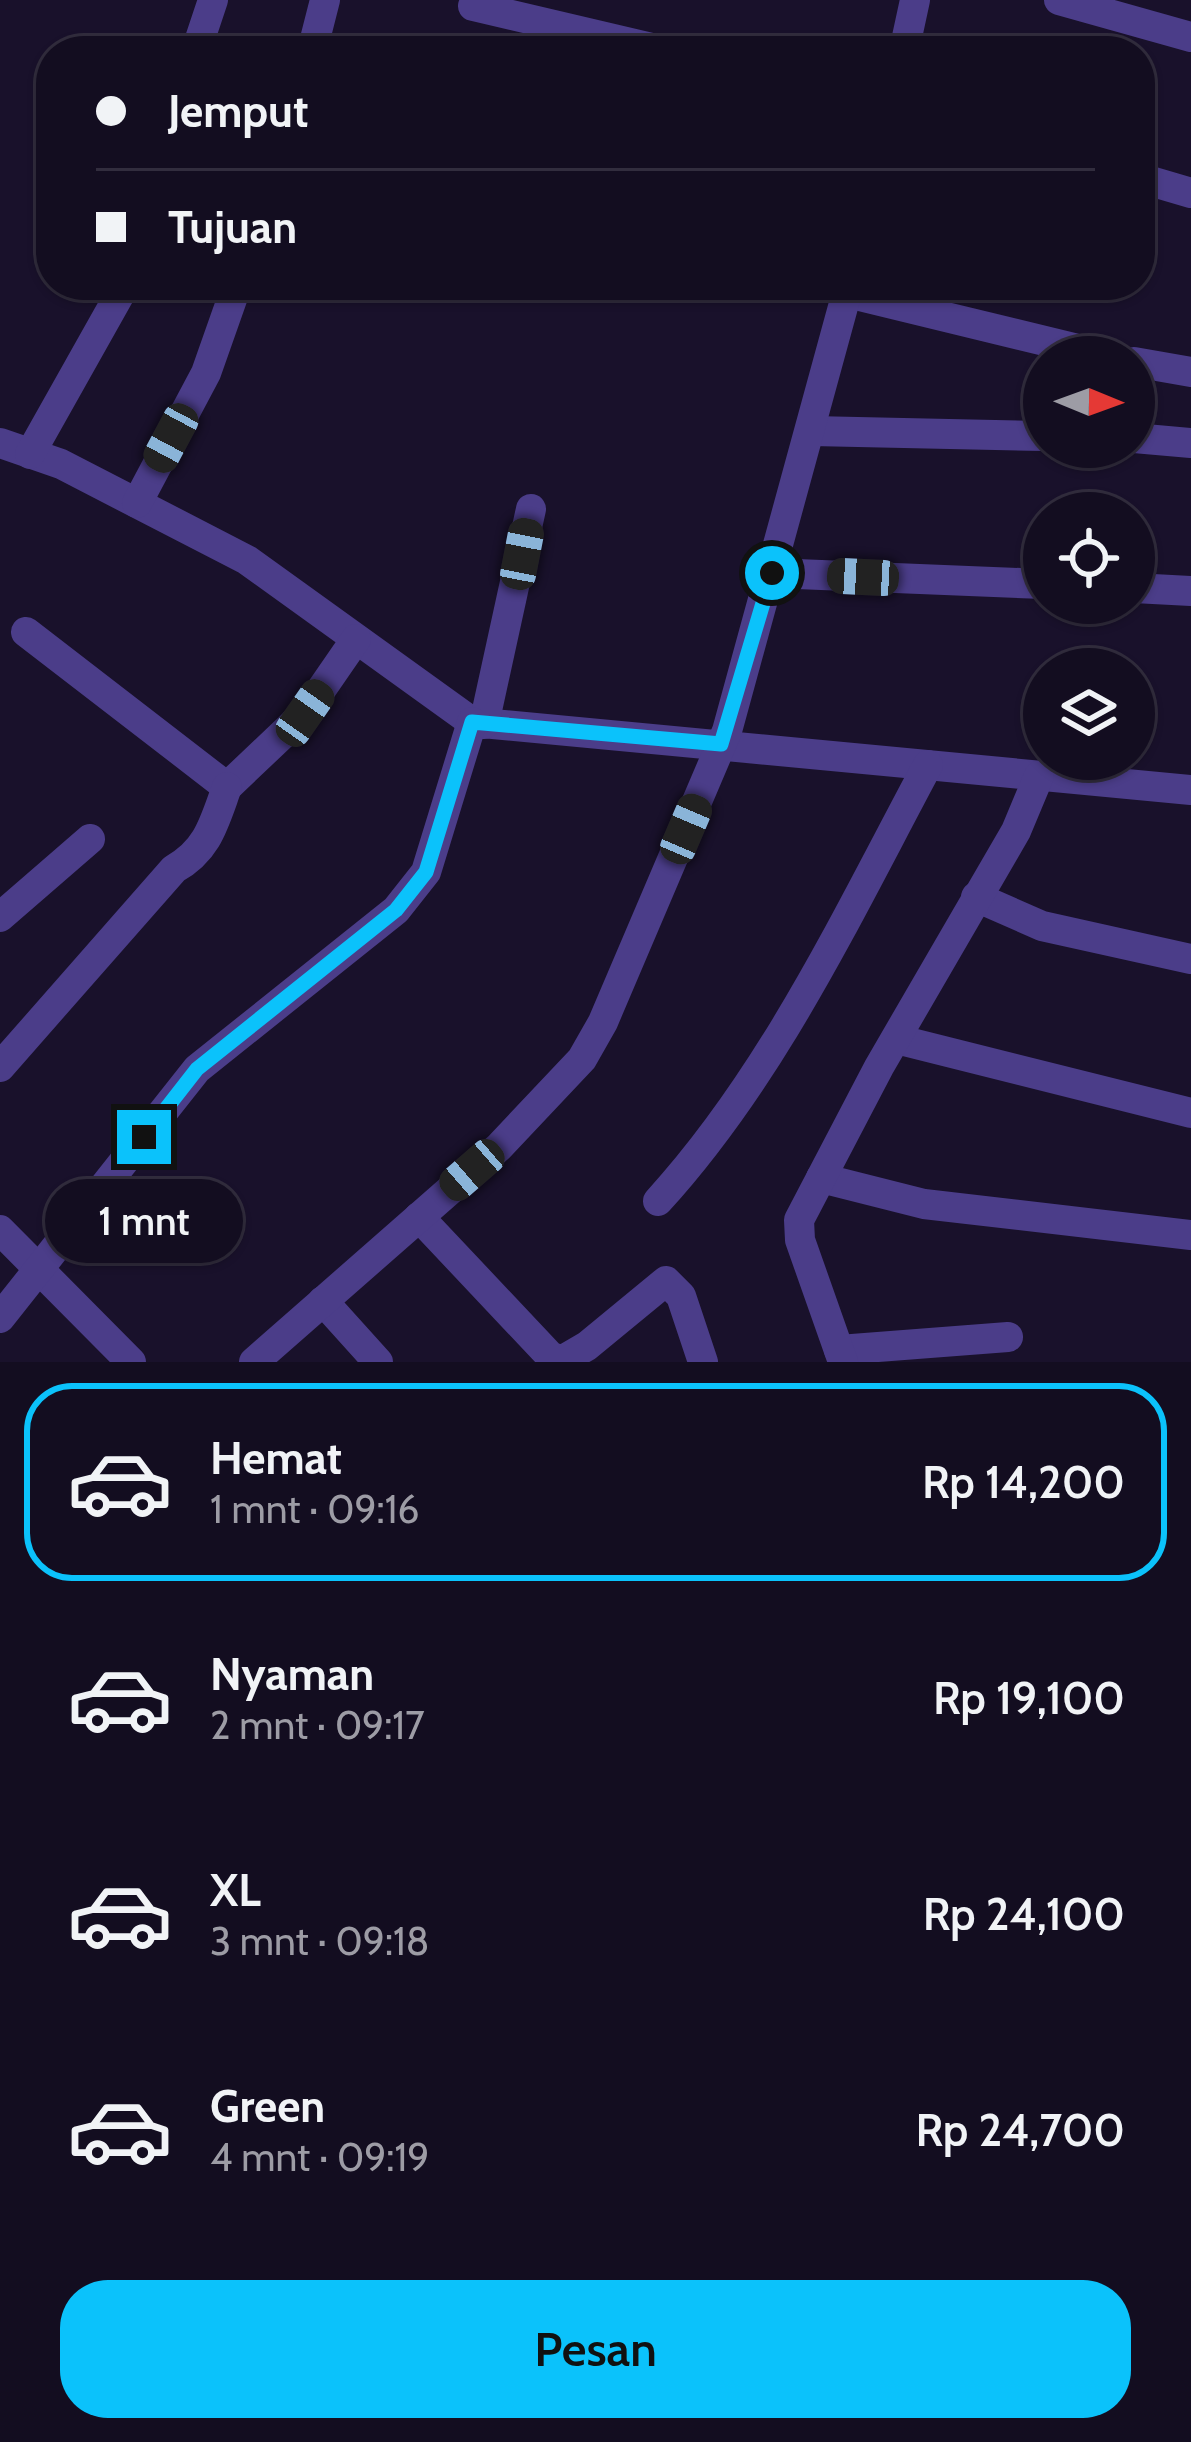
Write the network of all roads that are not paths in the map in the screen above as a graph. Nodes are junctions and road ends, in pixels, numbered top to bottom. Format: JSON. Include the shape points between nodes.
{"nodes":[{"id":1,"x":213,"y":0,"type":"edge"},
{"id":2,"x":325,"y":0,"type":"edge"},
{"id":3,"x":915,"y":0,"type":"edge"},
{"id":4,"x":1059,"y":0,"type":"edge"},
{"id":5,"x":473,"y":6,"type":"dead end"},
{"id":6,"x":201,"y":36,"type":"edge"},
{"id":7,"x":316,"y":36,"type":"edge"},
{"id":8,"x":601,"y":36,"type":"edge"},
{"id":9,"x":907,"y":36,"type":"edge"},
{"id":10,"x":1191,"y":38,"type":"edge"},
{"id":11,"x":1155,"y":182,"type":"edge"},
{"id":12,"x":1191,"y":193,"type":"edge"},
{"id":13,"x":117,"y":300,"type":"edge"},
{"id":14,"x":232,"y":300,"type":"edge"},
{"id":15,"x":845,"y":300,"type":"edge"},
{"id":16,"x":891,"y":300,"type":"edge"},
{"id":17,"x":1030,"y":336,"type":"edge"},
{"id":18,"x":1155,"y":366,"type":"edge"},
{"id":19,"x":1191,"y":372,"type":"edge"},
{"id":20,"x":812,"y":431,"type":"junction"},
{"id":21,"x":1023,"y":436,"type":"edge"},
{"id":22,"x":1155,"y":440,"type":"edge"},
{"id":23,"x":1191,"y":442,"type":"edge"},
{"id":24,"x":0,"y":443,"type":"edge"},
{"id":25,"x":30,"y":454,"type":"junction"},
{"id":26,"x":136,"y":503,"type":"junction"},
{"id":27,"x":531,"y":509,"type":"dead end"},
{"id":28,"x":772,"y":573,"type":"junction"},
{"id":29,"x":1023,"y":583,"type":"edge"},
{"id":30,"x":1155,"y":589,"type":"edge"},
{"id":31,"x":1191,"y":590,"type":"edge"},
{"id":32,"x":26,"y":632,"type":"dead end"},
{"id":33,"x":356,"y":639,"type":"junction"},
{"id":34,"x":478,"y":723,"type":"junction"},
{"id":35,"x":721,"y":744,"type":"junction"},
{"id":36,"x":928,"y":765,"type":"junction"},
{"id":37,"x":1023,"y":774,"type":"edge"},
{"id":38,"x":1037,"y":780,"type":"edge"},
{"id":39,"x":1082,"y":780,"type":"edge"},
{"id":40,"x":227,"y":787,"type":"junction"},
{"id":41,"x":1191,"y":790,"type":"edge"},
{"id":42,"x":90,"y":839,"type":"dead end"},
{"id":43,"x":976,"y":898,"type":"junction"},
{"id":44,"x":0,"y":917,"type":"edge"},
{"id":45,"x":1191,"y":959,"type":"edge"},
{"id":46,"x":896,"y":1039,"type":"junction"},
{"id":47,"x":0,"y":1067,"type":"edge"},
{"id":48,"x":1191,"y":1113,"type":"edge"},
{"id":49,"x":821,"y":1178,"type":"junction"},
{"id":50,"x":658,"y":1201,"type":"dead end"},
{"id":51,"x":419,"y":1217,"type":"junction"},
{"id":52,"x":0,"y":1230,"type":"edge"},
{"id":53,"x":1191,"y":1235,"type":"edge"},
{"id":54,"x":35,"y":1268,"type":"junction"},
{"id":55,"x":323,"y":1301,"type":"junction"},
{"id":56,"x":0,"y":1318,"type":"edge"},
{"id":57,"x":1008,"y":1337,"type":"dead end"},
{"id":58,"x":841,"y":1356,"type":"edge"},
{"id":59,"x":131,"y":1362,"type":"edge"},
{"id":60,"x":254,"y":1362,"type":"edge"},
{"id":61,"x":378,"y":1362,"type":"edge"},
{"id":62,"x":703,"y":1362,"type":"edge"}],
"edges":[{"from":1,"to":6,"type":"street"},
{"from":2,"to":7,"type":"street"},
{"from":3,"to":9,"type":"street"},
{"from":4,"to":10,"type":"street"},
{"from":5,"to":8,"type":"street"},
{"from":11,"to":12,"type":"street"},
{"from":13,"to":25,"type":"street"},
{"from":14,"to":26,"type":"street","via":[[206,373]]},
{"from":15,"to":20,"type":"street"},
{"from":16,"to":17,"type":"street"},
{"from":18,"to":19,"type":"street"},
{"from":20,"to":21,"type":"street"},
{"from":20,"to":28,"type":"street"},
{"from":22,"to":23,"type":"street"},
{"from":24,"to":25,"type":"street"},
{"from":25,"to":26,"type":"street"},
{"from":26,"to":33,"type":"street","via":[[247,560]]},
{"from":27,"to":34,"type":"street"},
{"from":28,"to":29,"type":"street"},
{"from":28,"to":35,"type":"street"},
{"from":30,"to":31,"type":"street"},
{"from":32,"to":40,"type":"street"},
{"from":33,"to":34,"type":"street"},
{"from":33,"to":40,"type":"street","via":[[305,713]]},
{"from":34,"to":35,"type":"street"},
{"from":34,"to":54,"type":"street","via":[[426,872],[396,910],[197,1069]]},
{"from":35,"to":36,"type":"street"},
{"from":35,"to":51,"type":"street","via":[[582,1059]]},
{"from":36,"to":37,"type":"street"},
{"from":36,"to":50,"type":"street","via":[[816,973],[706,1149]]},
{"from":38,"to":43,"type":"street"},
{"from":39,"to":41,"type":"street"},
{"from":40,"to":47,"type":"street","via":[[196,856],[173,869]]},
{"from":42,"to":44,"type":"street"},
{"from":43,"to":45,"type":"street","via":[[1042,926]]},
{"from":43,"to":46,"type":"street"},
{"from":46,"to":48,"type":"street"},
{"from":46,"to":49,"type":"street"},
{"from":49,"to":53,"type":"street","via":[[923,1204]]},
{"from":49,"to":58,"type":"street","via":[[799,1220],[800,1240]]},
{"from":51,"to":55,"type":"street"},
{"from":51,"to":62,"type":"street","via":[[551,1357],[562,1360],[587,1346],[666,1281],[681,1296]]},
{"from":52,"to":54,"type":"street"},
{"from":54,"to":56,"type":"street"},
{"from":54,"to":59,"type":"street"},
{"from":55,"to":60,"type":"street"},
{"from":55,"to":61,"type":"street"},
{"from":57,"to":58,"type":"street"}]}
